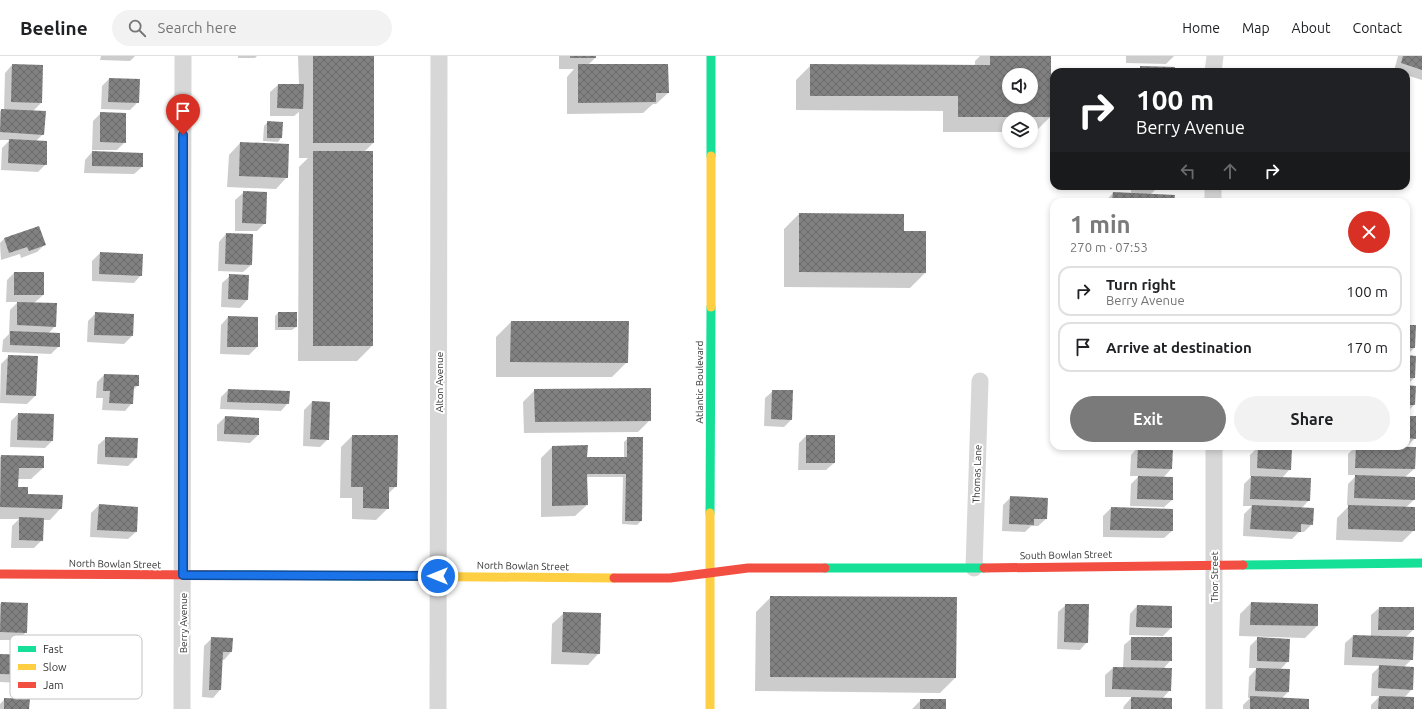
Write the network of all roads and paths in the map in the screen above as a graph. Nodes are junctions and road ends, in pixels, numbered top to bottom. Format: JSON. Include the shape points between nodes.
{"nodes":[{"id":1,"x":183,"y":56,"type":"edge"},
{"id":2,"x":439,"y":56,"type":"edge"},
{"id":3,"x":711,"y":56,"type":"edge"},
{"id":4,"x":1215,"y":56,"type":"edge"},
{"id":5,"x":1214,"y":68,"type":"edge"},
{"id":6,"x":980,"y":381,"type":"dead end"},
{"id":7,"x":1214,"y":450,"type":"edge"},
{"id":8,"x":1422,"y":563,"type":"edge"},
{"id":9,"x":1214,"y":564,"type":"junction"},
{"id":10,"x":974,"y":568,"type":"junction"},
{"id":11,"x":710,"y":573,"type":"junction"},
{"id":12,"x":0,"y":574,"type":"edge"},
{"id":13,"x":183,"y":575,"type":"junction"},
{"id":14,"x":438,"y":576,"type":"junction"},
{"id":15,"x":182,"y":709,"type":"edge"},
{"id":16,"x":438,"y":709,"type":"edge"},
{"id":17,"x":710,"y":709,"type":"edge"},
{"id":18,"x":1214,"y":709,"type":"edge"}],
"edges":[{"from":1,"to":13,"type":"street","name":"Berry Avenue"},
{"from":2,"to":14,"type":"street","name":"Alton Avenue"},
{"from":3,"to":11,"type":"street","name":"Atlantic Boulevard"},
{"from":4,"to":5,"type":"street"},
{"from":6,"to":10,"type":"street","name":"Thomas Lane"},
{"from":7,"to":9,"type":"street","name":"Thor Street"},
{"from":8,"to":9,"type":"street","name":"South Bowlan Street"},
{"from":9,"to":10,"type":"street","name":"South Bowlan Street"},
{"from":9,"to":18,"type":"street","name":"Thor Street"},
{"from":10,"to":11,"type":"street","name":"South Bowlan Street","via":[[748,568]]},
{"from":11,"to":14,"type":"street","name":"North Bowlan Street","via":[[670,578]]},
{"from":11,"to":17,"type":"street","name":"Atlantic Boulevard"},
{"from":12,"to":13,"type":"street","name":"North Bowlan Street"},
{"from":13,"to":14,"type":"street","name":"North Bowlan Street"},
{"from":13,"to":15,"type":"street","name":"Berry Avenue"},
{"from":14,"to":16,"type":"street","name":"Alton Avenue"}]}
